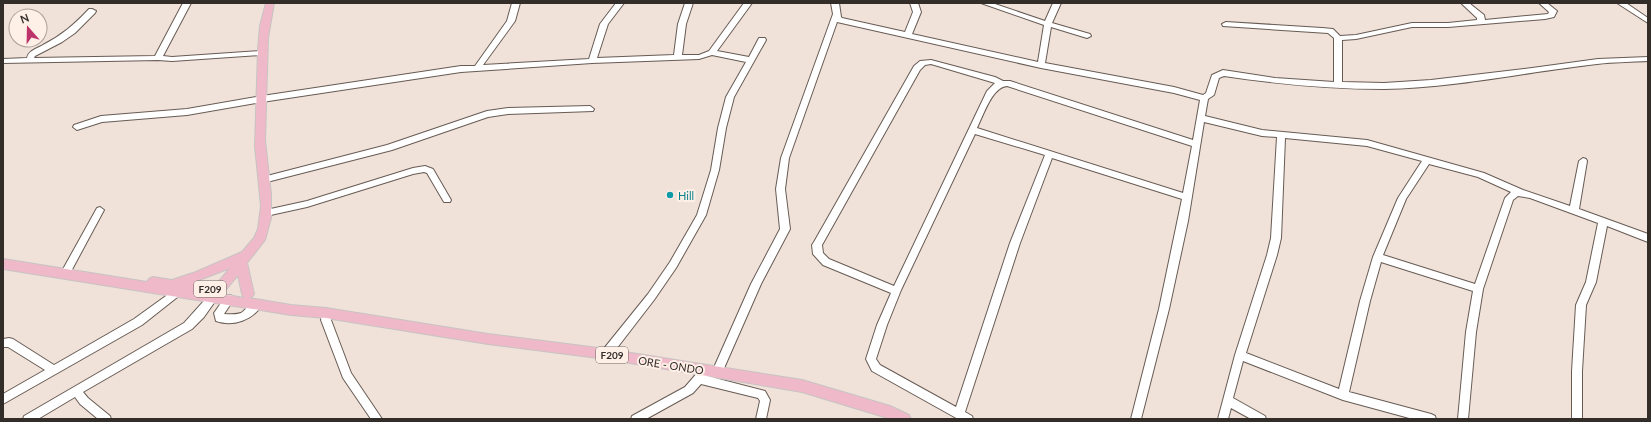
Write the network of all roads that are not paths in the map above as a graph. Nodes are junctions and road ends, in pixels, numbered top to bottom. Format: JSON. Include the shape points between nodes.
{"nodes":[{"id":1,"x":187,"y":3,"type":"edge"},
{"id":2,"x":270,"y":3,"type":"edge"},
{"id":3,"x":516,"y":3,"type":"edge"},
{"id":4,"x":620,"y":3,"type":"edge"},
{"id":5,"x":689,"y":3,"type":"edge"},
{"id":6,"x":748,"y":3,"type":"edge"},
{"id":7,"x":835,"y":3,"type":"edge"},
{"id":8,"x":914,"y":3,"type":"edge"},
{"id":9,"x":985,"y":3,"type":"edge"},
{"id":10,"x":1057,"y":3,"type":"edge"},
{"id":11,"x":1465,"y":3,"type":"edge"},
{"id":12,"x":1543,"y":3,"type":"edge"},
{"id":13,"x":1621,"y":3,"type":"edge"},
{"id":14,"x":92,"y":10,"type":"dead end"},
{"id":15,"x":836,"y":16,"type":"junction"},
{"id":16,"x":1481,"y":21,"type":"junction"},
{"id":17,"x":1648,"y":21,"type":"edge"},
{"id":18,"x":1047,"y":24,"type":"junction"},
{"id":19,"x":1226,"y":24,"type":"dead end"},
{"id":20,"x":908,"y":34,"type":"junction"},
{"id":21,"x":1087,"y":36,"type":"dead end"},
{"id":22,"x":1338,"y":38,"type":"junction"},
{"id":23,"x":762,"y":40,"type":"dead end"},
{"id":24,"x":261,"y":53,"type":"junction"},
{"id":25,"x":712,"y":53,"type":"junction"},
{"id":26,"x":158,"y":58,"type":"junction"},
{"id":27,"x":678,"y":58,"type":"junction"},
{"id":28,"x":1648,"y":59,"type":"edge"},
{"id":29,"x":31,"y":60,"type":"junction"},
{"id":30,"x":751,"y":60,"type":"junction"},
{"id":31,"x":3,"y":61,"type":"edge"},
{"id":32,"x":592,"y":61,"type":"junction"},
{"id":33,"x":1041,"y":65,"type":"junction"},
{"id":34,"x":478,"y":68,"type":"junction"},
{"id":35,"x":1001,"y":83,"type":"junction"},
{"id":36,"x":1338,"y":85,"type":"junction"},
{"id":37,"x":1204,"y":98,"type":"junction"},
{"id":38,"x":262,"y":99,"type":"junction"},
{"id":39,"x":590,"y":109,"type":"dead end"},
{"id":40,"x":1201,"y":118,"type":"junction"},
{"id":41,"x":77,"y":127,"type":"dead end"},
{"id":42,"x":973,"y":130,"type":"junction"},
{"id":43,"x":1281,"y":135,"type":"junction"},
{"id":44,"x":1196,"y":144,"type":"junction"},
{"id":45,"x":1049,"y":155,"type":"junction"},
{"id":46,"x":1427,"y":160,"type":"junction"},
{"id":47,"x":1583,"y":161,"type":"dead end"},
{"id":48,"x":263,"y":180,"type":"junction"},
{"id":49,"x":1520,"y":192,"type":"junction"},
{"id":50,"x":1187,"y":197,"type":"junction"},
{"id":51,"x":447,"y":200,"type":"dead end"},
{"id":52,"x":100,"y":210,"type":"dead end"},
{"id":53,"x":1574,"y":211,"type":"junction"},
{"id":54,"x":266,"y":214,"type":"junction"},
{"id":55,"x":1603,"y":222,"type":"junction"},
{"id":56,"x":1648,"y":238,"type":"edge"},
{"id":57,"x":1378,"y":257,"type":"junction"},
{"id":58,"x":244,"y":259,"type":"junction"},
{"id":59,"x":3,"y":264,"type":"edge"},
{"id":60,"x":65,"y":274,"type":"junction"},
{"id":61,"x":175,"y":288,"type":"junction"},
{"id":62,"x":1478,"y":289,"type":"junction"},
{"id":63,"x":896,"y":291,"type":"junction"},
{"id":64,"x":216,"y":294,"type":"junction"},
{"id":65,"x":248,"y":294,"type":"junction"},
{"id":66,"x":230,"y":299,"type":"junction"},
{"id":67,"x":257,"y":304,"type":"junction"},
{"id":68,"x":320,"y":312,"type":"junction"},
{"id":69,"x":3,"y":343,"type":"edge"},
{"id":70,"x":606,"y":354,"type":"junction"},
{"id":71,"x":1240,"y":355,"type":"junction"},
{"id":72,"x":54,"y":370,"type":"junction"},
{"id":73,"x":717,"y":372,"type":"junction"},
{"id":74,"x":702,"y":375,"type":"junction"},
{"id":75,"x":76,"y":390,"type":"junction"},
{"id":76,"x":1343,"y":395,"type":"junction"},
{"id":77,"x":3,"y":399,"type":"edge"},
{"id":78,"x":1227,"y":400,"type":"junction"},
{"id":79,"x":964,"y":416,"type":"edge"},
{"id":80,"x":1419,"y":417,"type":"edge"},
{"id":81,"x":28,"y":419,"type":"edge"},
{"id":82,"x":106,"y":419,"type":"edge"},
{"id":83,"x":377,"y":419,"type":"edge"},
{"id":84,"x":636,"y":419,"type":"edge"},
{"id":85,"x":761,"y":419,"type":"edge"},
{"id":86,"x":904,"y":419,"type":"edge"},
{"id":87,"x":1136,"y":419,"type":"edge"},
{"id":88,"x":1223,"y":419,"type":"edge"},
{"id":89,"x":1261,"y":419,"type":"edge"},
{"id":90,"x":1431,"y":419,"type":"edge"},
{"id":91,"x":1463,"y":419,"type":"edge"},
{"id":92,"x":1577,"y":419,"type":"edge"}],
"edges":[{"from":1,"to":26,"type":"street"},
{"from":2,"to":24,"type":"main road"},
{"from":3,"to":34,"type":"street","via":[[511,21]]},
{"from":4,"to":32,"type":"street","via":[[604,24]]},
{"from":5,"to":27,"type":"street","via":[[682,24]]},
{"from":6,"to":25,"type":"street"},
{"from":7,"to":15,"type":"street"},
{"from":8,"to":20,"type":"street","via":[[917,12]]},
{"from":9,"to":18,"type":"street"},
{"from":10,"to":18,"type":"street"},
{"from":11,"to":16,"type":"street","via":[[1481,17]]},
{"from":12,"to":16,"type":"street","via":[[1553,11],[1552,14],[1545,17]]},
{"from":13,"to":17,"type":"street"},
{"from":14,"to":29,"type":"street","via":[[72,31],[32,54]]},
{"from":15,"to":20,"type":"street","via":[[840,20]]},
{"from":15,"to":73,"type":"street","via":[[785,158],[781,186],[785,230],[756,284]]},
{"from":16,"to":22,"type":"street","via":[[1448,25],[1412,25],[1356,37]]},
{"from":18,"to":21,"type":"street"},
{"from":18,"to":33,"type":"street"},
{"from":19,"to":22,"type":"street","via":[[1322,30],[1335,34]]},
{"from":20,"to":33,"type":"street"},
{"from":22,"to":36,"type":"street"},
{"from":23,"to":30,"type":"street"},
{"from":24,"to":26,"type":"street"},
{"from":24,"to":38,"type":"main road"},
{"from":25,"to":27,"type":"street","via":[[699,57]]},
{"from":25,"to":30,"type":"street"},
{"from":26,"to":29,"type":"street"},
{"from":27,"to":32,"type":"street"},
{"from":28,"to":36,"type":"street","via":[[1598,61],[1431,83]]},
{"from":29,"to":31,"type":"street"},
{"from":30,"to":70,"type":"street","via":[[730,97],[714,170],[700,215],[664,278]]},
{"from":32,"to":34,"type":"street"},
{"from":33,"to":37,"type":"street"},
{"from":34,"to":38,"type":"street","via":[[441,71]]},
{"from":35,"to":42,"type":"street","via":[[991,91]]},
{"from":35,"to":44,"type":"street","via":[[1036,91]]},
{"from":35,"to":63,"type":"street","via":[[931,62],[923,63],[917,68],[818,245],[818,254],[826,262]]},
{"from":36,"to":37,"type":"street","via":[[1275,81],[1223,73],[1216,77],[1210,95]]},
{"from":37,"to":40,"type":"street"},
{"from":38,"to":41,"type":"street","via":[[187,112],[101,119]]},
{"from":38,"to":48,"type":"main road","via":[[260,146]]},
{"from":39,"to":48,"type":"street","via":[[487,114],[389,148]]},
{"from":40,"to":43,"type":"street"},
{"from":40,"to":44,"type":"street"},
{"from":42,"to":45,"type":"street"},
{"from":42,"to":63,"type":"street","via":[[931,212]]},
{"from":43,"to":46,"type":"street","via":[[1367,143]]},
{"from":43,"to":71,"type":"street","via":[[1276,238]]},
{"from":44,"to":50,"type":"street"},
{"from":45,"to":50,"type":"street"},
{"from":45,"to":79,"type":"street","via":[[1016,243]]},
{"from":46,"to":49,"type":"street","via":[[1482,175]]},
{"from":46,"to":57,"type":"street","via":[[1402,198]]},
{"from":47,"to":53,"type":"street"},
{"from":48,"to":54,"type":"main road"},
{"from":49,"to":53,"type":"street"},
{"from":49,"to":62,"type":"street","via":[[1509,198]]},
{"from":50,"to":87,"type":"street","via":[[1164,309]]},
{"from":51,"to":54,"type":"street","via":[[430,171],[425,170],[413,171]]},
{"from":52,"to":60,"type":"street"},
{"from":53,"to":55,"type":"street"},
{"from":54,"to":58,"type":"main road","via":[[264,230]]},
{"from":55,"to":56,"type":"street"},
{"from":55,"to":92,"type":"street","via":[[1591,282],[1581,305]]},
{"from":57,"to":62,"type":"street"},
{"from":57,"to":76,"type":"street"},
{"from":58,"to":61,"type":"main road"},
{"from":58,"to":64,"type":"main road"},
{"from":58,"to":65,"type":"main road"},
{"from":59,"to":60,"type":"main road","number":"F209"},
{"from":60,"to":61,"type":"main road","number":"F209"},
{"from":61,"to":64,"type":"main road","number":"F209"},
{"from":61,"to":72,"type":"street","via":[[143,318]]},
{"from":62,"to":91,"type":"street","via":[[1471,332]]},
{"from":63,"to":79,"type":"street","via":[[871,359],[876,368]]},
{"from":64,"to":65,"type":"main road","number":"F209"},
{"from":64,"to":66,"type":"main road","number":"F209"},
{"from":64,"to":75,"type":"street","via":[[188,326]]},
{"from":65,"to":68,"type":"main road","number":"F209"},
{"from":66,"to":67,"type":"main road","number":"F209"},
{"from":66,"to":67,"type":"street","via":[[219,313],[220,318],[245,317]]},
{"from":67,"to":68,"type":"main road","number":"F209"},
{"from":68,"to":70,"type":"main road","name":"ORE - ONDO","number":"F209","via":[[488,339]]},
{"from":68,"to":83,"type":"street","via":[[326,320],[347,375]]},
{"from":69,"to":72,"type":"street","via":[[9,342]]},
{"from":70,"to":74,"type":"main road","name":"ORE - ONDO","number":"F209"},
{"from":71,"to":76,"type":"street"},
{"from":71,"to":78,"type":"street"},
{"from":72,"to":77,"type":"street"},
{"from":73,"to":74,"type":"main road","name":"ORE - ONDO","number":"F209"},
{"from":73,"to":86,"type":"main road","name":"ORE - ONDO","number":"F209","via":[[802,386],[890,412]]},
{"from":74,"to":84,"type":"street","via":[[689,390]]},
{"from":74,"to":85,"type":"street","via":[[761,394],[765,400]]},
{"from":75,"to":81,"type":"street"},
{"from":75,"to":82,"type":"street","via":[[84,401]]},
{"from":76,"to":80,"type":"street"},
{"from":78,"to":88,"type":"street"},
{"from":78,"to":89,"type":"street"},
{"from":80,"to":90,"type":"street"}]}
